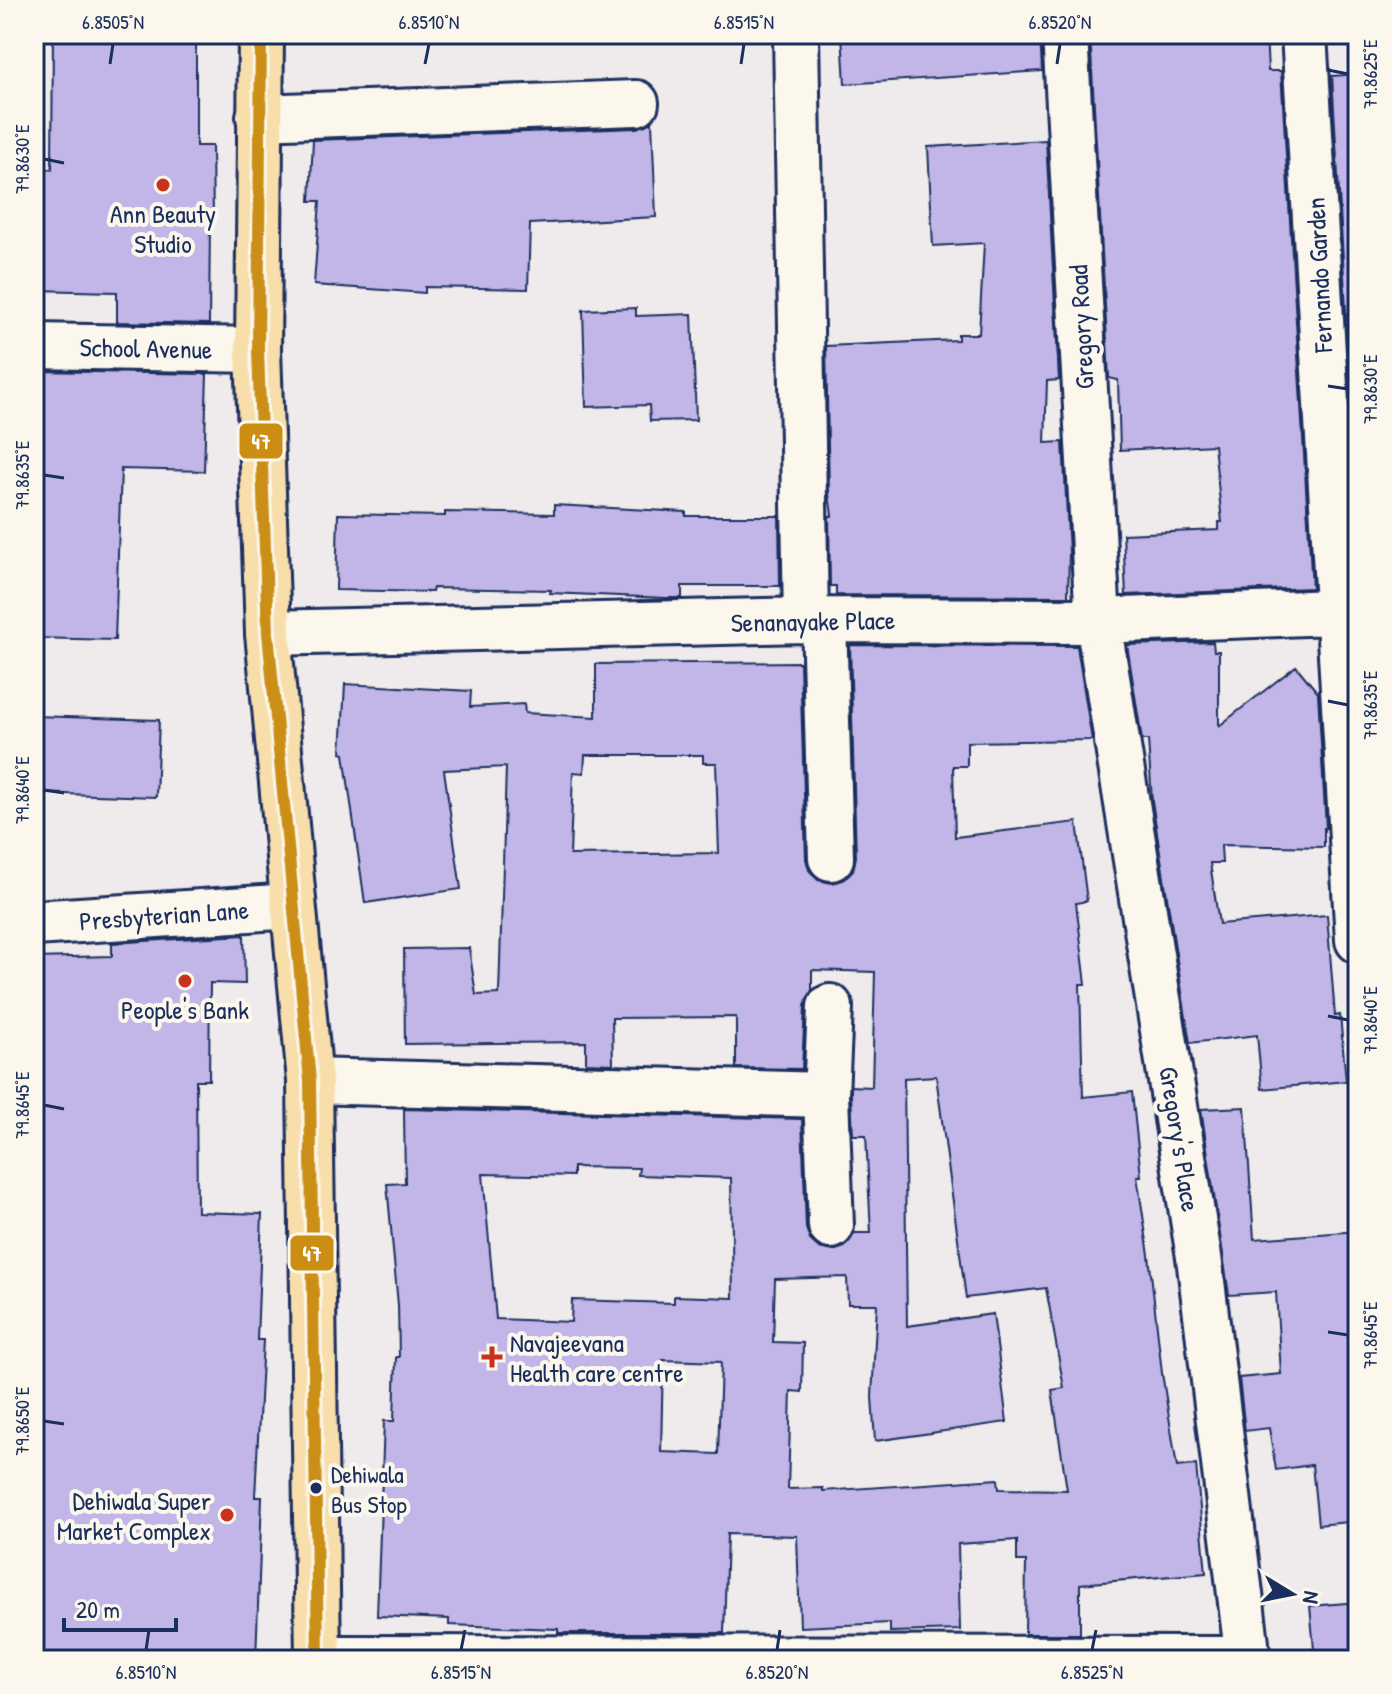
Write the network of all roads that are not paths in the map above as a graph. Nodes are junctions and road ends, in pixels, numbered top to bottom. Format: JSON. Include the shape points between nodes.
{"nodes":[{"id":1,"x":261,"y":34,"type":"edge"},
{"id":2,"x":796,"y":34,"type":"edge"},
{"id":3,"x":1065,"y":34,"type":"edge"},
{"id":4,"x":1304,"y":34,"type":"edge"},
{"id":5,"x":636,"y":103,"type":"dead end"},
{"id":6,"x":259,"y":117,"type":"junction"},
{"id":7,"x":34,"y":346,"type":"edge"},
{"id":8,"x":258,"y":350,"type":"junction"},
{"id":9,"x":1348,"y":611,"type":"edge"},
{"id":10,"x":815,"y":620,"type":"junction"},
{"id":11,"x":1098,"y":621,"type":"junction"},
{"id":12,"x":268,"y":633,"type":"junction"},
{"id":13,"x":831,"y":858,"type":"dead end"},
{"id":14,"x":293,"y":906,"type":"junction"},
{"id":15,"x":34,"y":923,"type":"edge"},
{"id":16,"x":1358,"y":940,"type":"edge"},
{"id":17,"x":830,"y":1007,"type":"dead end"},
{"id":18,"x":310,"y":1081,"type":"junction"},
{"id":19,"x":826,"y":1095,"type":"junction"},
{"id":20,"x":831,"y":1226,"type":"dead end"},
{"id":21,"x":318,"y":1659,"type":"edge"},
{"id":22,"x":1248,"y":1660,"type":"edge"}],
"edges":[{"from":1,"to":6,"type":"main road"},
{"from":2,"to":10,"type":"street"},
{"from":3,"to":11,"type":"street","name":"Gregory Road"},
{"from":4,"to":9,"type":"street","name":"Fernando Garden"},
{"from":5,"to":6,"type":"street"},
{"from":6,"to":8,"type":"main road"},
{"from":7,"to":8,"type":"street","name":"School Avenue"},
{"from":8,"to":12,"type":"main road"},
{"from":9,"to":11,"type":"street","name":"Senanayake Place"},
{"from":9,"to":16,"type":"street","name":"Fernando Garden"},
{"from":10,"to":11,"type":"street","name":"Senanayake Place"},
{"from":10,"to":12,"type":"street","name":"Senanayake Place"},
{"from":10,"to":13,"type":"street"},
{"from":11,"to":22,"type":"street","name":"Gregory's Place","via":[[1199,1257]]},
{"from":12,"to":14,"type":"main road"},
{"from":14,"to":15,"type":"street","name":"Presbyterian Lane"},
{"from":14,"to":18,"type":"main road"},
{"from":17,"to":19,"type":"street"},
{"from":18,"to":19,"type":"street"},
{"from":18,"to":21,"type":"main road"},
{"from":19,"to":20,"type":"street"},
{"from":21,"to":22,"type":"street"}]}
